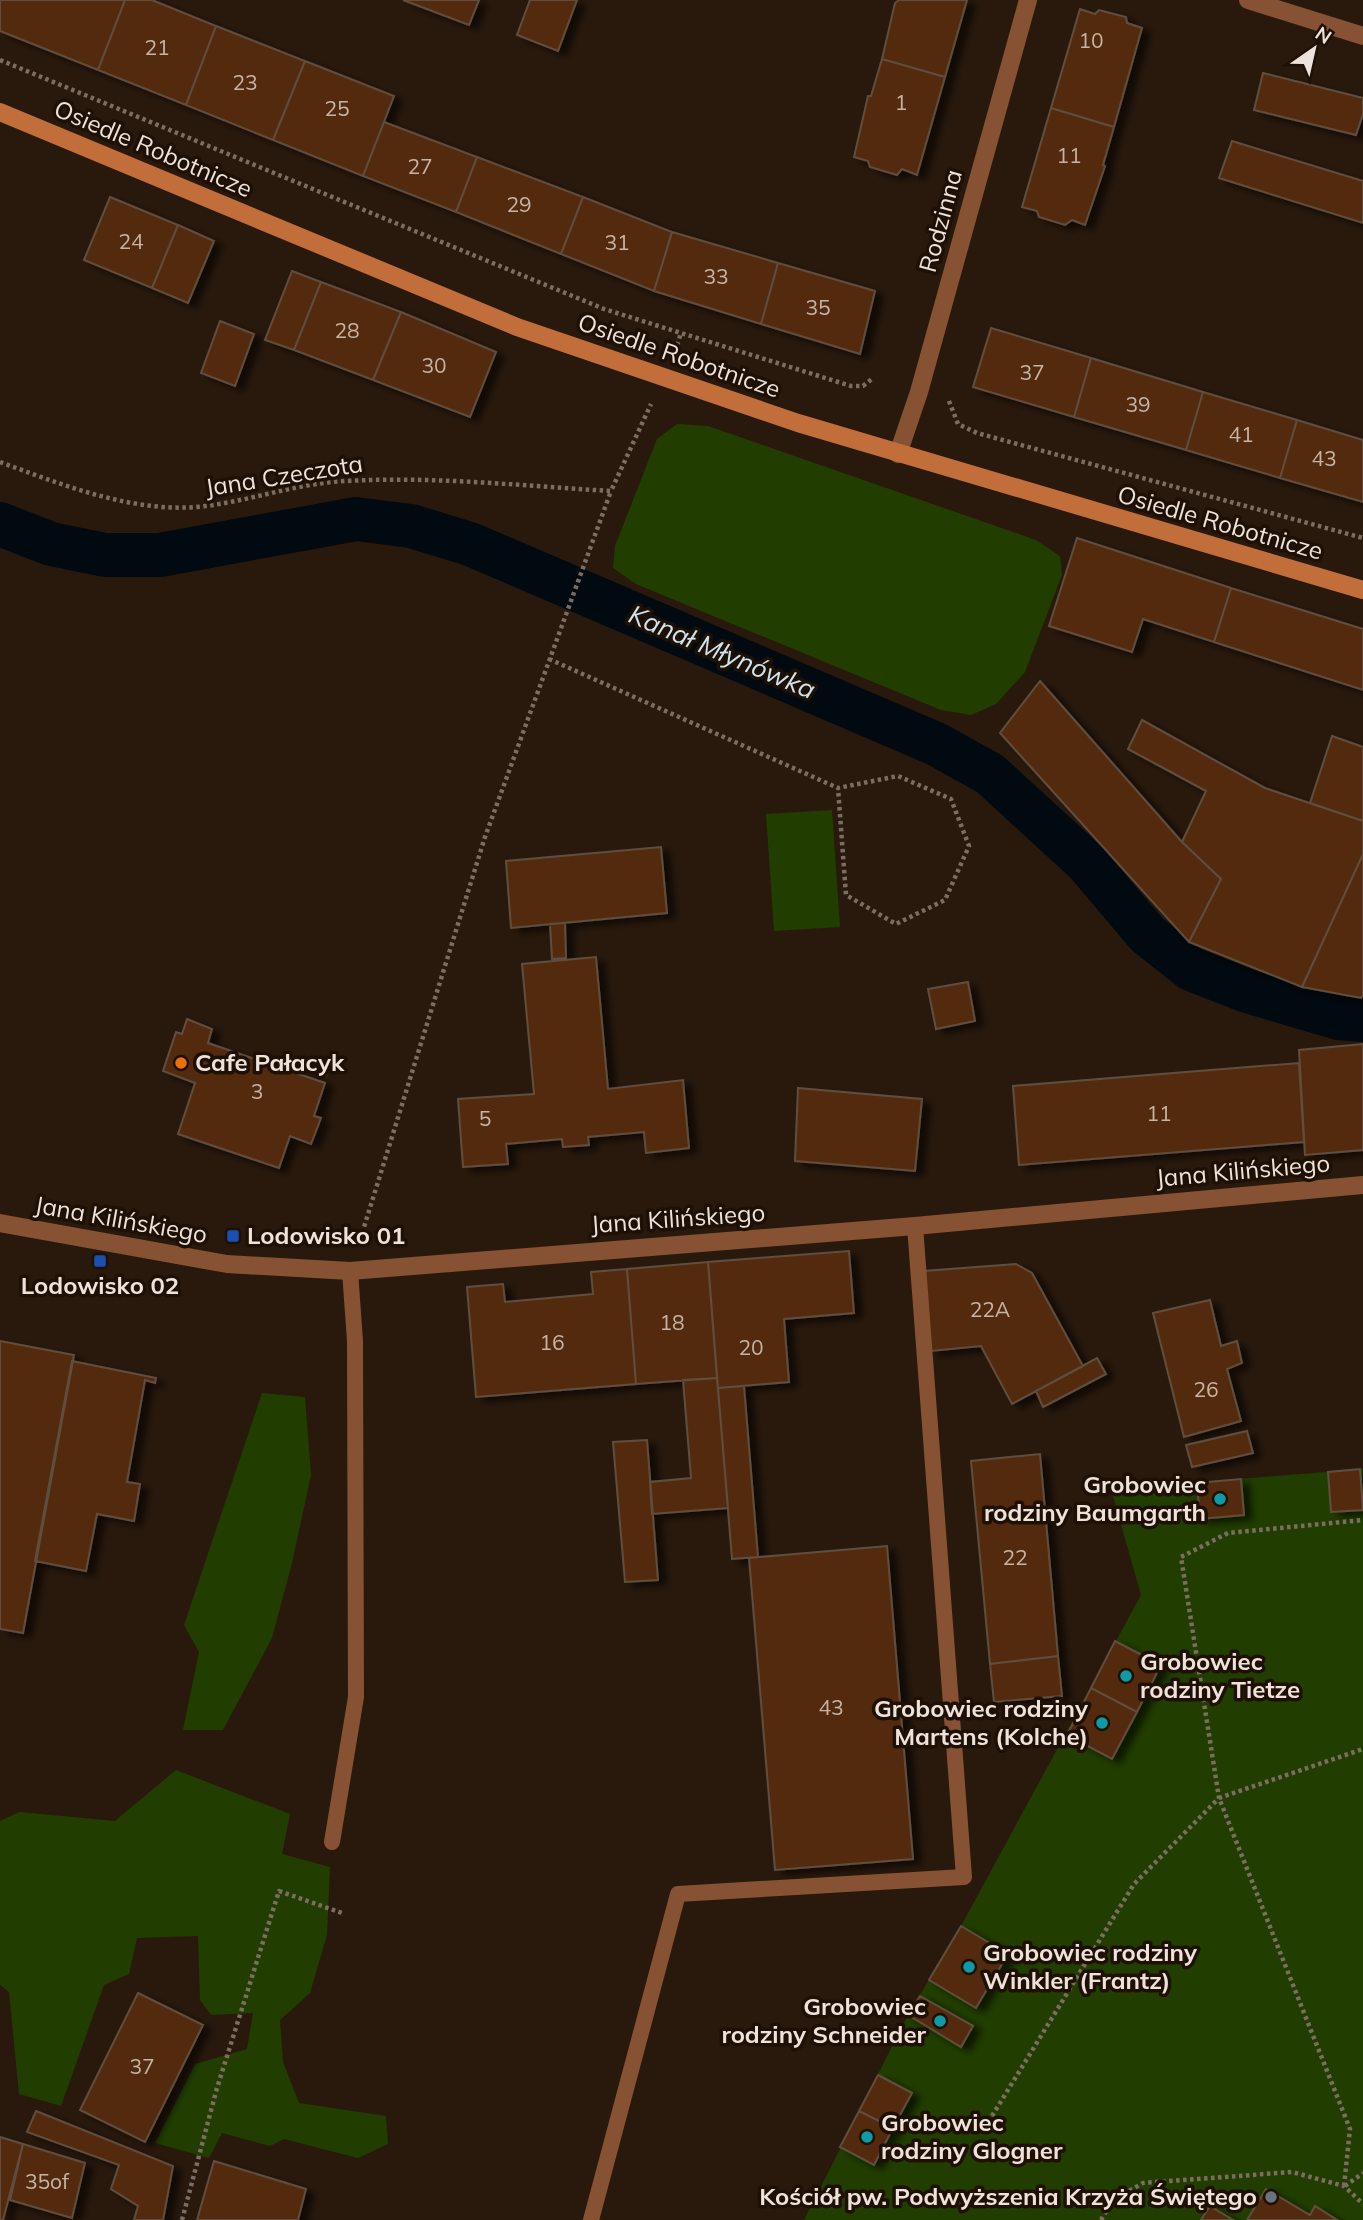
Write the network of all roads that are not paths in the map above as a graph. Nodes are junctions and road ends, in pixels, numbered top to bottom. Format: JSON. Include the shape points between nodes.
{"nodes":[{"id":1,"x":1028,"y":0,"type":"edge"},
{"id":2,"x":1248,"y":0,"type":"edge"},
{"id":3,"x":1363,"y":36,"type":"edge"},
{"id":4,"x":0,"y":111,"type":"edge"},
{"id":5,"x":898,"y":454,"type":"junction"},
{"id":6,"x":1363,"y":590,"type":"edge"},
{"id":7,"x":1363,"y":1185,"type":"edge"},
{"id":8,"x":0,"y":1223,"type":"edge"},
{"id":9,"x":915,"y":1226,"type":"junction"},
{"id":10,"x":350,"y":1271,"type":"junction"},
{"id":11,"x":332,"y":1842,"type":"dead end"},
{"id":12,"x":591,"y":2220,"type":"edge"}],
"edges":[{"from":1,"to":5,"type":"street","name":"Rodzinna"},
{"from":2,"to":3,"type":"street"},
{"from":4,"to":5,"type":"street","name":"Osiedle Robotnicze","via":[[517,327]]},
{"from":5,"to":6,"type":"street","name":"Osiedle Robotnicze"},
{"from":7,"to":9,"type":"street","name":"Jana Kilińskiego"},
{"from":8,"to":10,"type":"street","name":"Jana Kilińskiego","via":[[227,1264]]},
{"from":9,"to":10,"type":"street","name":"Jana Kilińskiego"},
{"from":9,"to":12,"type":"lane","via":[[964,1877],[678,1894]]},
{"from":10,"to":11,"type":"lane","via":[[355,1351],[356,1697]]}]}
